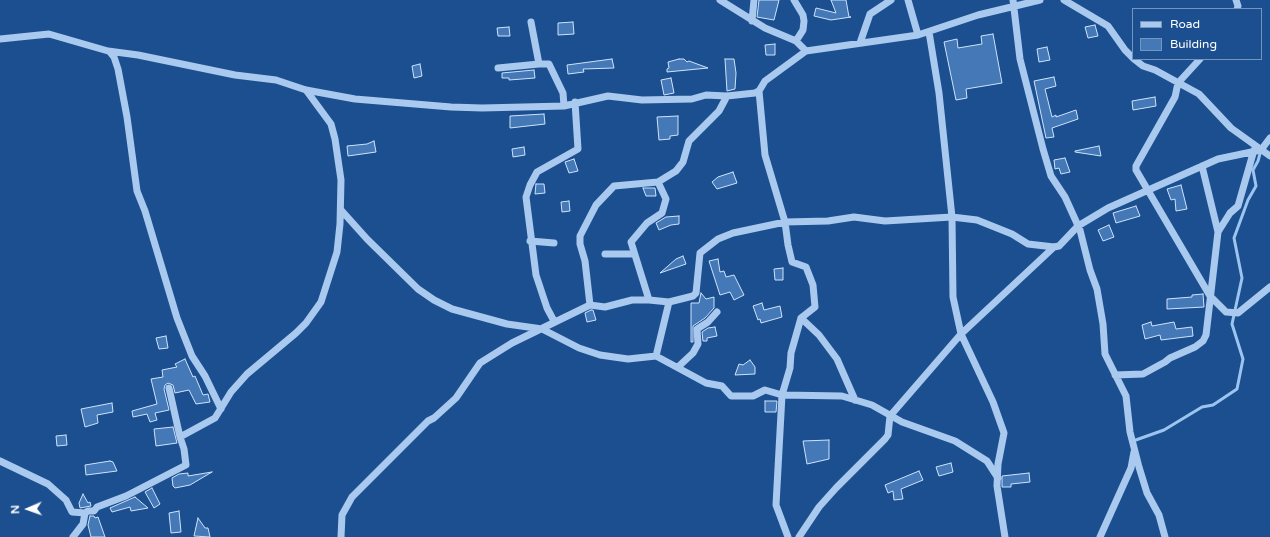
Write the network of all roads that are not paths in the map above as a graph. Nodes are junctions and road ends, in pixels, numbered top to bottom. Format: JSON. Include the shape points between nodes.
{"nodes":[{"id":1,"x":720,"y":0,"type":"edge"},
{"id":2,"x":754,"y":0,"type":"edge"},
{"id":3,"x":794,"y":0,"type":"edge"},
{"id":4,"x":891,"y":0,"type":"edge"},
{"id":5,"x":908,"y":0,"type":"edge"},
{"id":6,"x":1040,"y":0,"type":"edge"},
{"id":7,"x":1064,"y":0,"type":"edge"},
{"id":8,"x":1013,"y":3,"type":"edge"},
{"id":9,"x":752,"y":21,"type":"junction"},
{"id":10,"x":531,"y":22,"type":"dead end"},
{"id":11,"x":929,"y":32,"type":"junction"},
{"id":12,"x":918,"y":35,"type":"junction"},
{"id":13,"x":0,"y":39,"type":"edge"},
{"id":14,"x":796,"y":41,"type":"junction"},
{"id":15,"x":860,"y":43,"type":"junction"},
{"id":16,"x":806,"y":51,"type":"junction"},
{"id":17,"x":110,"y":52,"type":"junction"},
{"id":18,"x":1132,"y":56,"type":"edge"},
{"id":19,"x":1136,"y":60,"type":"edge"},
{"id":20,"x":1199,"y":60,"type":"edge"},
{"id":21,"x":539,"y":64,"type":"junction"},
{"id":22,"x":498,"y":68,"type":"dead end"},
{"id":23,"x":1178,"y":83,"type":"junction"},
{"id":24,"x":306,"y":90,"type":"junction"},
{"id":25,"x":758,"y":91,"type":"junction"},
{"id":26,"x":727,"y":96,"type":"junction"},
{"id":27,"x":575,"y":102,"type":"junction"},
{"id":28,"x":564,"y":106,"type":"junction"},
{"id":29,"x":1270,"y":138,"type":"edge"},
{"id":30,"x":1257,"y":150,"type":"junction"},
{"id":31,"x":1270,"y":156,"type":"edge"},
{"id":32,"x":1202,"y":166,"type":"junction"},
{"id":33,"x":658,"y":182,"type":"junction"},
{"id":34,"x":1147,"y":191,"type":"junction"},
{"id":35,"x":341,"y":210,"type":"junction"},
{"id":36,"x":952,"y":217,"type":"junction"},
{"id":37,"x":785,"y":222,"type":"junction"},
{"id":38,"x":1078,"y":226,"type":"junction"},
{"id":39,"x":1218,"y":232,"type":"junction"},
{"id":40,"x":530,"y":241,"type":"junction"},
{"id":41,"x":554,"y":242,"type":"dead end"},
{"id":42,"x":1054,"y":247,"type":"junction"},
{"id":43,"x":606,"y":254,"type":"dead end"},
{"id":44,"x":634,"y":254,"type":"junction"},
{"id":45,"x":1270,"y":287,"type":"edge"},
{"id":46,"x":1210,"y":296,"type":"junction"},
{"id":47,"x":648,"y":300,"type":"junction"},
{"id":48,"x":669,"y":302,"type":"junction"},
{"id":49,"x":590,"y":305,"type":"junction"},
{"id":50,"x":717,"y":312,"type":"dead end"},
{"id":51,"x":801,"y":318,"type":"junction"},
{"id":52,"x":554,"y":321,"type":"junction"},
{"id":53,"x":542,"y":329,"type":"junction"},
{"id":54,"x":961,"y":334,"type":"junction"},
{"id":55,"x":656,"y":356,"type":"junction"},
{"id":56,"x":678,"y":367,"type":"junction"},
{"id":57,"x":1115,"y":375,"type":"junction"},
{"id":58,"x":169,"y":388,"type":"dead end"},
{"id":59,"x":782,"y":395,"type":"junction"},
{"id":60,"x":855,"y":400,"type":"junction"},
{"id":61,"x":221,"y":409,"type":"junction"},
{"id":62,"x":890,"y":416,"type":"junction"},
{"id":63,"x":180,"y":437,"type":"junction"},
{"id":64,"x":1135,"y":450,"type":"junction"},
{"id":65,"x":0,"y":461,"type":"edge"},
{"id":66,"x":998,"y":478,"type":"junction"},
{"id":67,"x":85,"y":513,"type":"junction"},
{"id":68,"x":73,"y":537,"type":"edge"},
{"id":69,"x":341,"y":537,"type":"edge"},
{"id":70,"x":788,"y":537,"type":"edge"},
{"id":71,"x":799,"y":537,"type":"edge"},
{"id":72,"x":1005,"y":537,"type":"edge"},
{"id":73,"x":1100,"y":537,"type":"edge"},
{"id":74,"x":1165,"y":537,"type":"edge"}],
"edges":[{"from":1,"to":9,"type":"street"},
{"from":2,"to":9,"type":"street"},
{"from":3,"to":14,"type":"street","via":[[804,21],[803,30]]},
{"from":4,"to":15,"type":"street","via":[[870,14]]},
{"from":5,"to":12,"type":"street"},
{"from":6,"to":8,"type":"street"},
{"from":7,"to":18,"type":"street","via":[[1108,26]]},
{"from":8,"to":11,"type":"street"},
{"from":8,"to":38,"type":"street","via":[[1020,59],[1043,149],[1051,176],[1065,197]]},
{"from":9,"to":14,"type":"street"},
{"from":10,"to":21,"type":"street"},
{"from":11,"to":12,"type":"street"},
{"from":11,"to":36,"type":"street","via":[[939,93]]},
{"from":12,"to":15,"type":"street"},
{"from":13,"to":17,"type":"street","via":[[49,34]]},
{"from":14,"to":16,"type":"street"},
{"from":15,"to":16,"type":"street"},
{"from":16,"to":25,"type":"street","via":[[765,81]]},
{"from":17,"to":24,"type":"street","via":[[276,80]]},
{"from":17,"to":61,"type":"street","via":[[116,61],[126,110],[137,191],[177,318],[192,356]]},
{"from":19,"to":23,"type":"street"},
{"from":20,"to":23,"type":"street"},
{"from":21,"to":22,"type":"street"},
{"from":21,"to":28,"type":"street","via":[[549,64],[563,93]]},
{"from":23,"to":30,"type":"street","via":[[1200,94],[1231,128]]},
{"from":23,"to":34,"type":"street","via":[[1175,97],[1136,168]]},
{"from":24,"to":28,"type":"street","via":[[355,99],[451,108]]},
{"from":24,"to":35,"type":"street","via":[[329,121],[335,139],[341,180]]},
{"from":25,"to":26,"type":"street"},
{"from":25,"to":37,"type":"street","via":[[765,155]]},
{"from":26,"to":27,"type":"street","via":[[642,100],[608,96]]},
{"from":26,"to":33,"type":"street","via":[[719,111],[689,141],[683,162],[676,171]]},
{"from":27,"to":28,"type":"street"},
{"from":27,"to":40,"type":"street","via":[[578,149],[537,172],[527,192]]},
{"from":29,"to":30,"type":"street"},
{"from":30,"to":31,"type":"street"},
{"from":30,"to":32,"type":"street","via":[[1218,159]]},
{"from":30,"to":39,"type":"street","via":[[1238,206],[1230,213]]},
{"from":32,"to":34,"type":"street"},
{"from":32,"to":39,"type":"street"},
{"from":33,"to":44,"type":"street","via":[[666,199],[662,213],[647,224],[631,242]]},
{"from":33,"to":49,"type":"street","via":[[614,186],[594,208],[580,236],[586,261],[586,287]]},
{"from":34,"to":38,"type":"street","via":[[1108,208]]},
{"from":34,"to":46,"type":"street"},
{"from":35,"to":53,"type":"street","via":[[418,289],[434,300],[452,309],[477,316]]},
{"from":35,"to":61,"type":"street","via":[[336,255],[320,304],[296,333],[247,374],[231,392]]},
{"from":36,"to":37,"type":"street","via":[[885,221],[854,217],[828,221]]},
{"from":36,"to":42,"type":"street","via":[[977,220],[1012,234],[1028,244]]},
{"from":36,"to":54,"type":"street","via":[[953,291]]},
{"from":37,"to":48,"type":"street","via":[[735,232],[718,239],[700,253],[696,293],[689,298]]},
{"from":37,"to":51,"type":"street","via":[[792,262],[806,267],[813,285],[815,307]]},
{"from":38,"to":42,"type":"street","via":[[1059,246]]},
{"from":38,"to":57,"type":"street","via":[[1097,289],[1105,354]]},
{"from":39,"to":46,"type":"street"},
{"from":40,"to":41,"type":"street"},
{"from":40,"to":52,"type":"street","via":[[536,275]]},
{"from":42,"to":54,"type":"street"},
{"from":43,"to":44,"type":"street"},
{"from":44,"to":47,"type":"street"},
{"from":45,"to":46,"type":"street","via":[[1238,313],[1226,312]]},
{"from":46,"to":57,"type":"street","via":[[1206,335],[1203,341],[1143,374]]},
{"from":47,"to":48,"type":"street"},
{"from":47,"to":49,"type":"street","via":[[632,300],[604,307]]},
{"from":48,"to":55,"type":"street"},
{"from":49,"to":52,"type":"street"},
{"from":50,"to":56,"type":"street","via":[[697,329],[698,344]]},
{"from":51,"to":59,"type":"street"},
{"from":51,"to":60,"type":"street","via":[[819,335],[837,359]]},
{"from":52,"to":53,"type":"street"},
{"from":53,"to":55,"type":"street","via":[[579,348],[600,355],[628,359]]},
{"from":53,"to":69,"type":"street","via":[[512,343],[477,366],[456,398],[428,421],[352,496],[342,515]]},
{"from":54,"to":62,"type":"street"},
{"from":54,"to":66,"type":"street","via":[[1003,429]]},
{"from":55,"to":56,"type":"street"},
{"from":56,"to":59,"type":"street","via":[[706,383],[722,386],[731,396],[753,396],[765,390]]},
{"from":57,"to":64,"type":"street","via":[[1126,396]]},
{"from":58,"to":63,"type":"street"},
{"from":59,"to":60,"type":"street","via":[[842,396]]},
{"from":59,"to":70,"type":"street","via":[[776,505]]},
{"from":60,"to":62,"type":"street","via":[[883,410]]},
{"from":61,"to":63,"type":"street","via":[[215,418]]},
{"from":62,"to":66,"type":"street","via":[[955,441],[987,462]]},
{"from":62,"to":71,"type":"street","via":[[888,435],[885,439],[819,507]]},
{"from":63,"to":67,"type":"street","via":[[186,465],[126,496]]},
{"from":64,"to":73,"type":"street","via":[[1131,468]]},
{"from":64,"to":74,"type":"street","via":[[1146,490],[1159,515]]},
{"from":65,"to":67,"type":"street","via":[[48,484],[66,500],[72,512]]},
{"from":66,"to":72,"type":"street","via":[[998,495]]},
{"from":67,"to":68,"type":"street","via":[[83,524]]}]}
